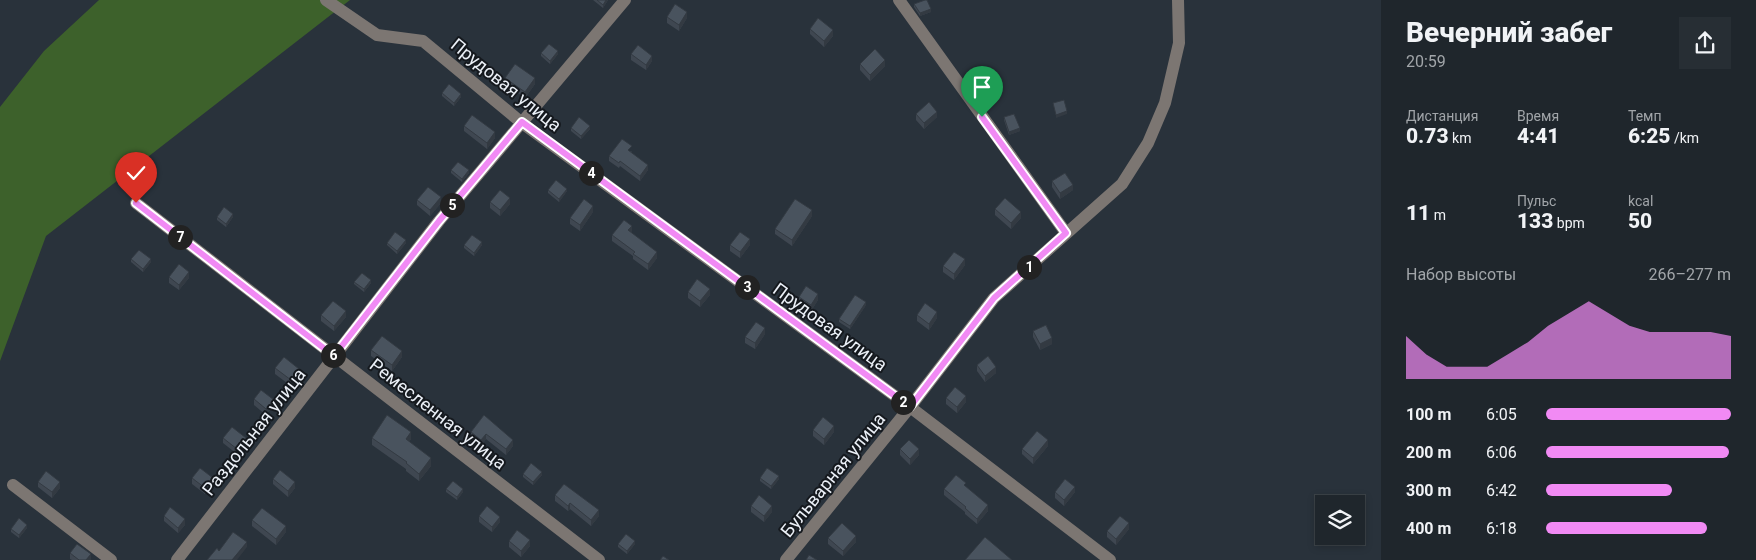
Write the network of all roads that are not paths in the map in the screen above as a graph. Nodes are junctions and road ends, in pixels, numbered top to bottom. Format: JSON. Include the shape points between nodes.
{"nodes":[{"id":1,"x":326,"y":0,"type":"edge"},
{"id":2,"x":625,"y":0,"type":"edge"},
{"id":3,"x":899,"y":0,"type":"edge"},
{"id":4,"x":1178,"y":0,"type":"edge"},
{"id":5,"x":522,"y":122,"type":"junction"},
{"id":6,"x":136,"y":203,"type":"dead end"},
{"id":7,"x":1066,"y":233,"type":"junction"},
{"id":8,"x":334,"y":356,"type":"junction"},
{"id":9,"x":910,"y":407,"type":"junction"},
{"id":10,"x":13,"y":485,"type":"dead end"},
{"id":11,"x":111,"y":560,"type":"edge"},
{"id":12,"x":177,"y":560,"type":"edge"},
{"id":13,"x":599,"y":560,"type":"edge"},
{"id":14,"x":786,"y":560,"type":"edge"},
{"id":15,"x":1110,"y":560,"type":"edge"}],
"edges":[{"from":1,"to":5,"type":"street","name":"Прудовая улица","via":[[377,35],[423,40]]},
{"from":2,"to":5,"type":"street","name":"Раздольная улица"},
{"from":3,"to":7,"type":"street"},
{"from":4,"to":7,"type":"street","name":"Бульварная улица","via":[[1179,43],[1165,103],[1148,143],[1122,184]]},
{"from":5,"to":8,"type":"street","name":"Раздольная улица","via":[[439,221]]},
{"from":5,"to":9,"type":"street","name":"Прудовая улица"},
{"from":6,"to":8,"type":"street","name":"Ремесленная улица"},
{"from":7,"to":9,"type":"street","name":"Бульварная улица","via":[[994,298]]},
{"from":8,"to":12,"type":"street","name":"Раздольная улица"},
{"from":8,"to":13,"type":"street","name":"Ремесленная улица"},
{"from":9,"to":14,"type":"street","name":"Бульварная улица"},
{"from":9,"to":15,"type":"street","name":"Прудовая улица"},
{"from":10,"to":11,"type":"street"}]}
